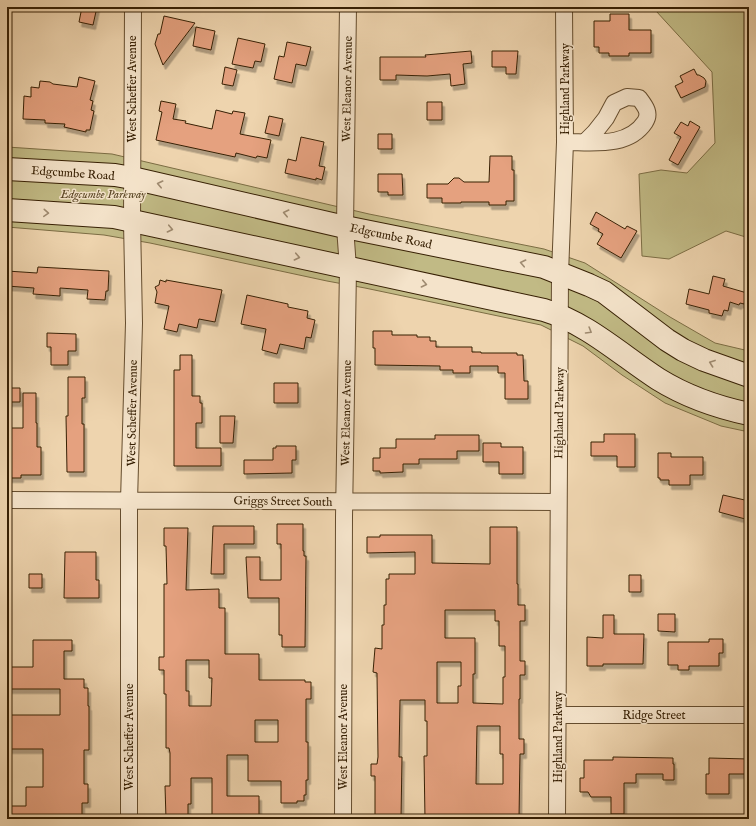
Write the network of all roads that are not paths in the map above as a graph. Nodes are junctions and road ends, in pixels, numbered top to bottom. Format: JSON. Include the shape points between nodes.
{"nodes":[{"id":1,"x":133,"y":7,"type":"edge"},
{"id":2,"x":348,"y":7,"type":"edge"},
{"id":3,"x":564,"y":7,"type":"edge"},
{"id":4,"x":565,"y":142,"type":"junction"},
{"id":5,"x":585,"y":142,"type":"dead end"},
{"id":6,"x":7,"y":169,"type":"edge"},
{"id":7,"x":132,"y":178,"type":"junction"},
{"id":8,"x":7,"y":210,"type":"edge"},
{"id":9,"x":132,"y":221,"type":"junction"},
{"id":10,"x":345,"y":227,"type":"junction"},
{"id":11,"x":348,"y":268,"type":"junction"},
{"id":12,"x":560,"y":274,"type":"junction"},
{"id":13,"x":561,"y":315,"type":"junction"},
{"id":14,"x":749,"y":376,"type":"edge"},
{"id":15,"x":749,"y":414,"type":"edge"},
{"id":16,"x":7,"y":500,"type":"edge"},
{"id":17,"x":129,"y":500,"type":"junction"},
{"id":18,"x":344,"y":502,"type":"junction"},
{"id":19,"x":558,"y":502,"type":"junction"},
{"id":20,"x":559,"y":715,"type":"junction"},
{"id":21,"x":749,"y":715,"type":"edge"},
{"id":22,"x":128,"y":819,"type":"edge"},
{"id":23,"x":343,"y":819,"type":"edge"},
{"id":24,"x":558,"y":819,"type":"edge"}],
"edges":[{"from":1,"to":7,"type":"street","name":"West Scheffer Avenue"},
{"from":2,"to":10,"type":"street","name":"West Eleanor Avenue"},
{"from":3,"to":4,"type":"street","name":"Highland Parkway"},
{"from":4,"to":5,"type":"street"},
{"from":4,"to":12,"type":"street","name":"Highland Parkway"},
{"from":6,"to":7,"type":"street","name":"Edgcumbe Road"},
{"from":7,"to":9,"type":"street","name":"West Scheffer Avenue"},
{"from":10,"to":7,"type":"street","name":"Edgcumbe Road","one_way":true},
{"from":8,"to":9,"type":"street","one_way":true,"via":[[114,217]]},
{"from":9,"to":11,"type":"street","one_way":true},
{"from":9,"to":17,"type":"street","name":"West Scheffer Avenue","via":[[134,323]]},
{"from":10,"to":11,"type":"street","name":"West Eleanor Avenue"},
{"from":12,"to":10,"type":"street","name":"Edgcumbe Road","one_way":true,"via":[[544,267]]},
{"from":11,"to":13,"type":"street","one_way":true},
{"from":11,"to":18,"type":"street","name":"West Eleanor Avenue"},
{"from":12,"to":13,"type":"street","name":"Highland Parkway"},
{"from":14,"to":12,"type":"street","name":"Edgcumbe Road","one_way":true,"via":[[684,350],[604,292]]},
{"from":13,"to":15,"type":"street","one_way":true,"via":[[684,394],[723,409]]},
{"from":13,"to":19,"type":"street","name":"Highland Parkway"},
{"from":16,"to":17,"type":"street","name":"Griggs Street South"},
{"from":17,"to":18,"type":"street","name":"Griggs Street South"},
{"from":17,"to":22,"type":"street","name":"West Scheffer Avenue"},
{"from":18,"to":19,"type":"street","name":"Griggs Street South"},
{"from":18,"to":23,"type":"street","name":"West Eleanor Avenue"},
{"from":19,"to":20,"type":"street","name":"Highland Parkway"},
{"from":20,"to":21,"type":"street","name":"Ridge Street"},
{"from":20,"to":24,"type":"street","name":"Highland Parkway"}]}
